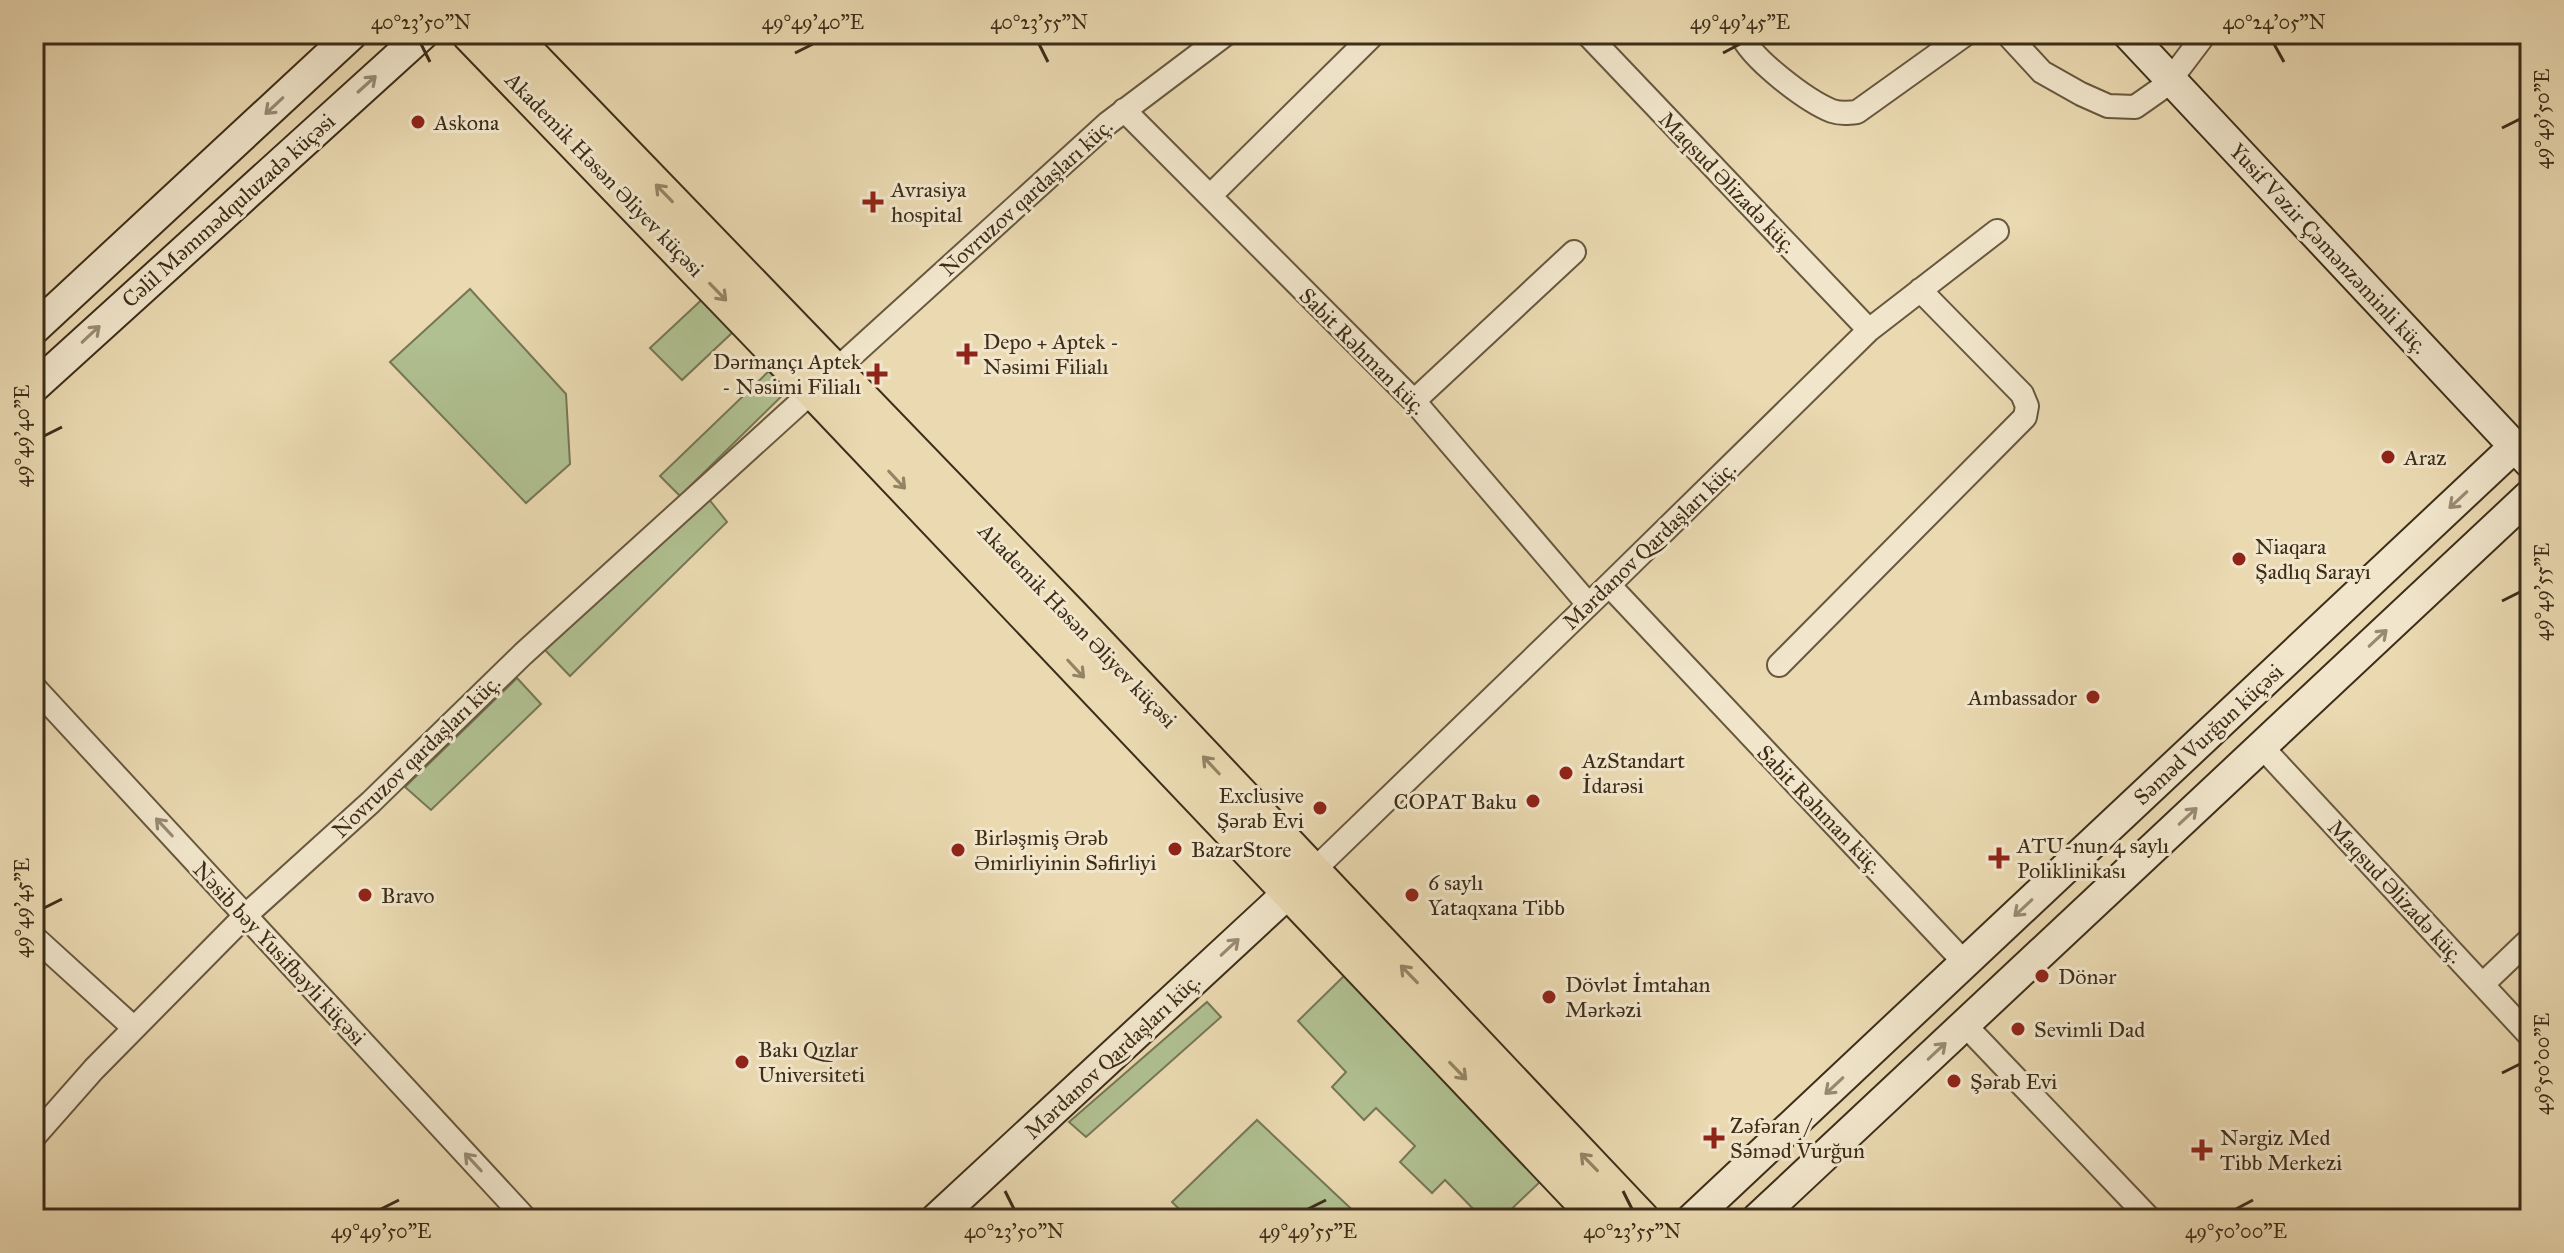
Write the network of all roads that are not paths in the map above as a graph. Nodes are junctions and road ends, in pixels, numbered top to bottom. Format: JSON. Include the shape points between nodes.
{"nodes":[{"id":1,"x":352,"y":34,"type":"edge"},
{"id":2,"x":423,"y":34,"type":"edge"},
{"id":3,"x":469,"y":34,"type":"edge"},
{"id":4,"x":510,"y":34,"type":"edge"},
{"id":5,"x":1226,"y":34,"type":"edge"},
{"id":6,"x":1374,"y":34,"type":"edge"},
{"id":7,"x":1587,"y":34,"type":"edge"},
{"id":8,"x":1741,"y":34,"type":"edge"},
{"id":9,"x":1966,"y":34,"type":"edge"},
{"id":10,"x":2007,"y":34,"type":"edge"},
{"id":11,"x":2128,"y":34,"type":"edge"},
{"id":12,"x":2205,"y":34,"type":"edge"},
{"id":13,"x":2172,"y":80,"type":"junction"},
{"id":14,"x":1124,"y":110,"type":"junction"},
{"id":15,"x":1210,"y":196,"type":"junction"},
{"id":16,"x":1997,"y":231,"type":"dead end"},
{"id":17,"x":1574,"y":252,"type":"dead end"},
{"id":18,"x":1920,"y":290,"type":"junction"},
{"id":19,"x":34,"y":329,"type":"edge"},
{"id":20,"x":1869,"y":330,"type":"junction"},
{"id":21,"x":824,"y":380,"type":"junction"},
{"id":22,"x":34,"y":387,"type":"edge"},
{"id":23,"x":1414,"y":401,"type":"junction"},
{"id":24,"x":2522,"y":455,"type":"edge"},
{"id":25,"x":2530,"y":495,"type":"edge"},
{"id":26,"x":1609,"y":585,"type":"junction"},
{"id":27,"x":1588,"y":604,"type":"junction"},
{"id":28,"x":1779,"y":665,"type":"dead end"},
{"id":29,"x":34,"y":687,"type":"edge"},
{"id":30,"x":2262,"y":747,"type":"junction"},
{"id":31,"x":1300,"y":882,"type":"junction"},
{"id":32,"x":246,"y":915,"type":"junction"},
{"id":33,"x":34,"y":937,"type":"edge"},
{"id":34,"x":2530,"y":939,"type":"edge"},
{"id":35,"x":1965,"y":963,"type":"junction"},
{"id":36,"x":2483,"y":984,"type":"junction"},
{"id":37,"x":1965,"y":1025,"type":"junction"},
{"id":38,"x":134,"y":1028,"type":"junction"},
{"id":39,"x":2530,"y":1036,"type":"edge"},
{"id":40,"x":34,"y":1137,"type":"edge"},
{"id":41,"x":526,"y":1219,"type":"edge"},
{"id":42,"x":936,"y":1219,"type":"edge"},
{"id":43,"x":1599,"y":1219,"type":"edge"},
{"id":44,"x":1642,"y":1219,"type":"edge"},
{"id":45,"x":1692,"y":1219,"type":"edge"},
{"id":46,"x":1757,"y":1219,"type":"edge"},
{"id":47,"x":2150,"y":1219,"type":"edge"}],
"edges":[{"from":1,"to":19,"type":"main road","name":"Cəlil Məmmədquluzadə küçəsi","one_way":true},
{"from":22,"to":2,"type":"main road","name":"Cəlil Məmmədquluzadə küçəsi","one_way":true},
{"from":3,"to":21,"type":"main road","name":"Akademik Həsən Əliyev küçəsi","one_way":true},
{"from":21,"to":4,"type":"main road","name":"Akademik Həsən Əliyev küçəsi","one_way":true},
{"from":5,"to":14,"type":"street","name":"Novruzov qardaşları küç."},
{"from":6,"to":15,"type":"street"},
{"from":7,"to":20,"type":"street","name":"Maqsud Əlizadə küç."},
{"from":8,"to":9,"type":"street","via":[[1757,56],[1801,95],[1847,114]]},
{"from":10,"to":13,"type":"street","via":[[2042,72],[2108,106],[2135,107]]},
{"from":11,"to":13,"type":"main road","name":"Yusif Vəzir Çəmənzəminli küç."},
{"from":12,"to":13,"type":"street"},
{"from":13,"to":24,"type":"main road","name":"Yusif Vəzir Çəmənzəminli küç."},
{"from":14,"to":15,"type":"street","name":"Sabit Rəhman küç."},
{"from":14,"to":21,"type":"street","name":"Novruzov qardaşları küç."},
{"from":15,"to":23,"type":"street","name":"Sabit Rəhman küç."},
{"from":16,"to":18,"type":"street","name":"Mərdanov Qardaşları küç."},
{"from":17,"to":23,"type":"street"},
{"from":18,"to":20,"type":"street","name":"Mərdanov Qardaşları küç."},
{"from":18,"to":28,"type":"street","via":[[2022,394],[2025,417]]},
{"from":20,"to":26,"type":"street","name":"Mərdanov Qardaşları küç."},
{"from":21,"to":31,"type":"main road","name":"Akademik Həsən Əliyev küçəsi","via":[[1072,616]]},
{"from":21,"to":32,"type":"street","name":"Novruzov qardaşları küç."},
{"from":23,"to":27,"type":"street","name":"Sabit Rəhman küç."},
{"from":24,"to":35,"type":"main road","name":"Səməd Vurğun küçəsi","one_way":true},
{"from":30,"to":25,"type":"main road","name":"Səməd Vurğun küçəsi","one_way":true},
{"from":26,"to":27,"type":"street","name":"Mərdanov Qardaşları küç."},
{"from":26,"to":35,"type":"street","name":"Sabit Rəhman küç."},
{"from":27,"to":31,"type":"street","name":"Mərdanov Qardaşları küç."},
{"from":32,"to":29,"type":"street","name":"Nəsib bəy Yusifbəyli küçəsi","one_way":true},
{"from":30,"to":36,"type":"street","name":"Maqsud Əlizadə küç."},
{"from":37,"to":30,"type":"main road","name":"Səməd Vurğun küçəsi","one_way":true},
{"from":42,"to":31,"type":"main road","name":"Mərdanov Qardaşları küç.","one_way":true},
{"from":31,"to":43,"type":"main road","name":"Akademik Həsən Əliyev küçəsi","one_way":true},
{"from":44,"to":31,"type":"main road","name":"Akademik Həsən Əliyev küçəsi","one_way":true},
{"from":32,"to":38,"type":"street","name":"Novruzov qardaşları küç."},
{"from":41,"to":32,"type":"street","name":"Nəsib bəy Yusifbəyli küçəsi","one_way":true},
{"from":33,"to":38,"type":"street"},
{"from":34,"to":36,"type":"street"},
{"from":35,"to":45,"type":"main road","name":"Səməd Vurğun küçəsi","one_way":true},
{"from":36,"to":39,"type":"street","name":"Maqsud Əlizadə küç."},
{"from":46,"to":37,"type":"main road","name":"Səməd Vurğun küçəsi","one_way":true},
{"from":37,"to":47,"type":"street"},
{"from":38,"to":40,"type":"street","name":"Novruzov qardaşları küç."}]}
